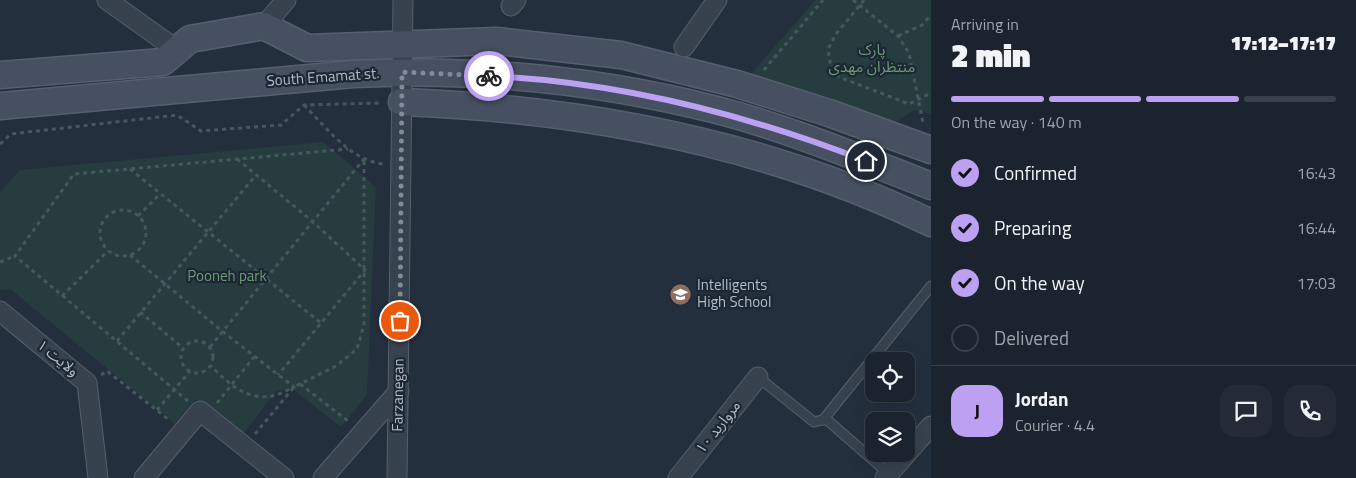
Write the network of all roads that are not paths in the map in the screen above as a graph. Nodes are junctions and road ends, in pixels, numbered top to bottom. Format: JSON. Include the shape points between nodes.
{"nodes":[{"id":1,"x":107,"y":0,"type":"edge"},
{"id":2,"x":286,"y":0,"type":"edge"},
{"id":3,"x":403,"y":0,"type":"edge"},
{"id":4,"x":717,"y":0,"type":"edge"},
{"id":5,"x":264,"y":26,"type":"junction"},
{"id":6,"x":403,"y":43,"type":"junction"},
{"id":7,"x":684,"y":46,"type":"dead end"},
{"id":8,"x":177,"y":50,"type":"junction"},
{"id":9,"x":402,"y":72,"type":"junction"},
{"id":10,"x":0,"y":75,"type":"edge"},
{"id":11,"x":402,"y":102,"type":"junction"},
{"id":12,"x":0,"y":106,"type":"edge"},
{"id":13,"x":929,"y":140,"type":"edge"},
{"id":14,"x":931,"y":186,"type":"edge"},
{"id":15,"x":931,"y":223,"type":"edge"},
{"id":16,"x":931,"y":286,"type":"edge"},
{"id":17,"x":0,"y":311,"type":"edge"},
{"id":18,"x":758,"y":377,"type":"joint"},
{"id":19,"x":398,"y":391,"type":"junction"},
{"id":20,"x":823,"y":420,"type":"junction"},
{"id":21,"x":931,"y":426,"type":"edge"},
{"id":22,"x":889,"y":477,"type":"edge"},
{"id":23,"x":98,"y":478,"type":"edge"},
{"id":24,"x":144,"y":478,"type":"edge"},
{"id":25,"x":284,"y":478,"type":"edge"},
{"id":26,"x":323,"y":478,"type":"edge"},
{"id":27,"x":397,"y":478,"type":"edge"},
{"id":28,"x":678,"y":478,"type":"edge"}],
"edges":[{"from":1,"to":8,"type":"street"},
{"from":2,"to":5,"type":"street"},
{"from":3,"to":6,"type":"street","name":"Farzanegan"},
{"from":4,"to":7,"type":"street"},
{"from":5,"to":6,"type":"street","via":[[307,48]]},
{"from":5,"to":8,"type":"street","via":[[190,39]]},
{"from":6,"to":9,"type":"street","name":"Farzanegan"},
{"from":6,"to":13,"type":"street","via":[[497,41],[621,54]]},
{"from":8,"to":10,"type":"street","via":[[163,62]]},
{"from":9,"to":11,"type":"street","name":"Farzanegan"},
{"from":9,"to":12,"type":"street","name":"South Emamat st."},
{"from":9,"to":14,"type":"street","name":"South Emamat st.","via":[[531,78],[614,88],[718,110],[818,142]]},
{"from":11,"to":15,"type":"street","via":[[476,105],[594,120],[690,138],[807,172]]},
{"from":11,"to":19,"type":"street","name":"Farzanegan"},
{"from":16,"to":20,"type":"lane"},
{"from":17,"to":23,"type":"street","name":"ولایت ۱","via":[[87,382]]},
{"from":18,"to":20,"type":"lane","via":[[814,422]]},
{"from":18,"to":28,"type":"street","name":"مروارید ۱۰"},
{"from":19,"to":26,"type":"street"},
{"from":19,"to":27,"type":"street","name":"Farzanegan"},
{"from":20,"to":22,"type":"lane"},
{"from":21,"to":22,"type":"street"},
{"from":24,"to":25,"type":"street","via":[[183,431],[203,413]]}]}
